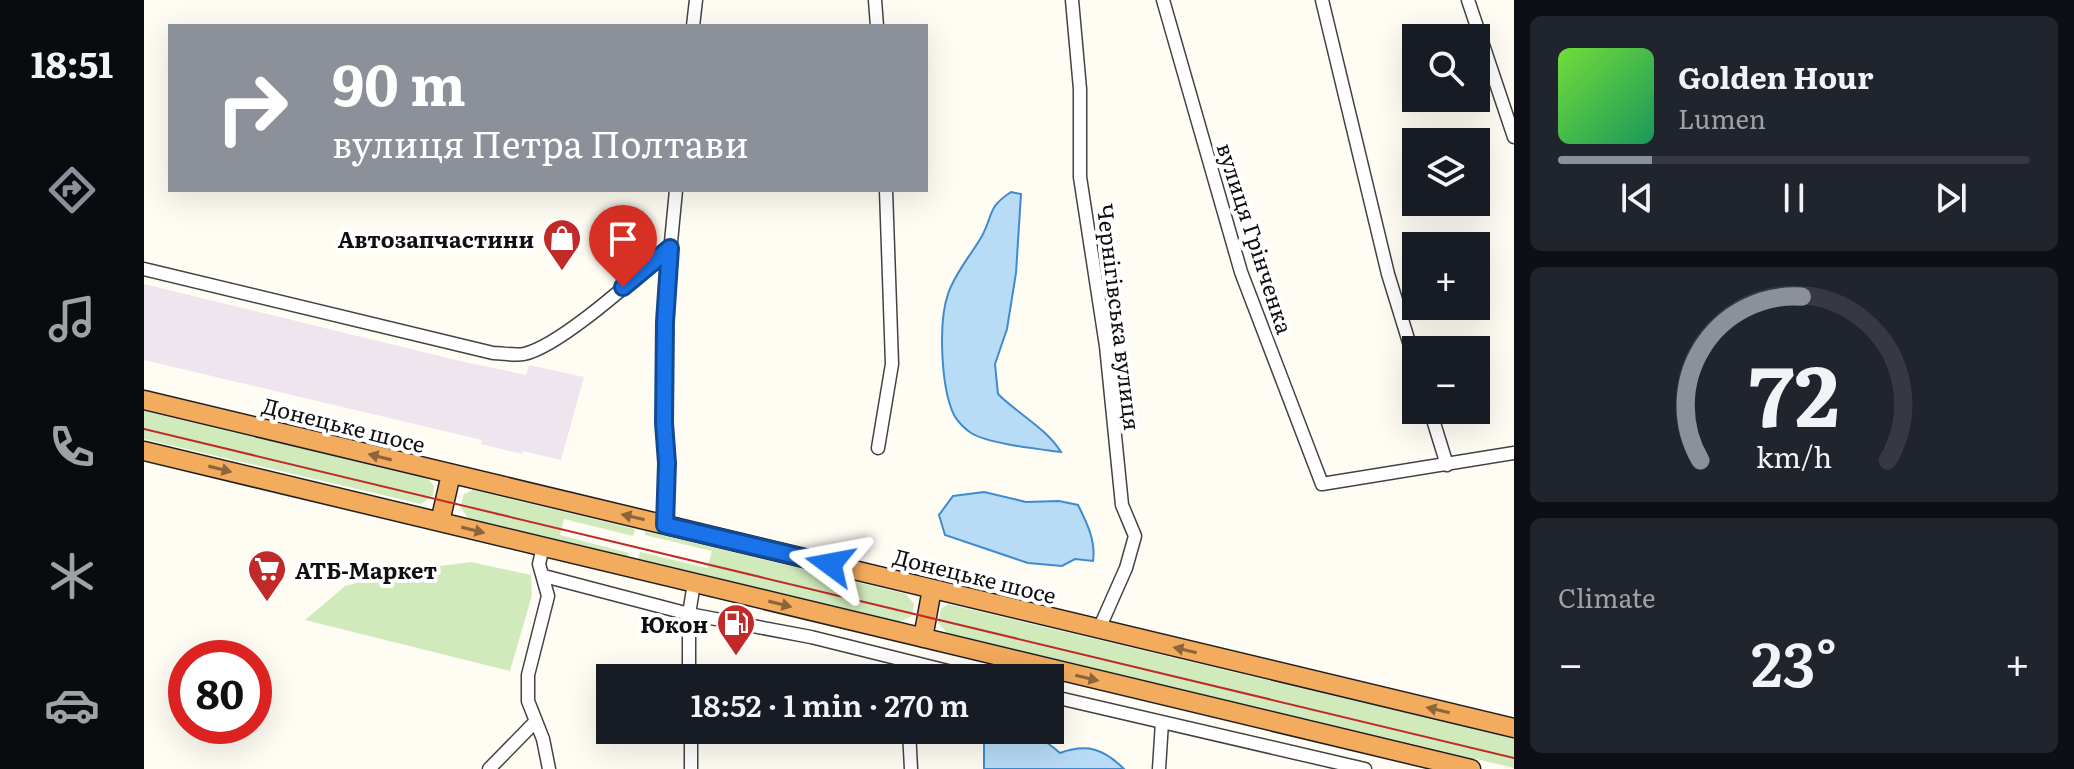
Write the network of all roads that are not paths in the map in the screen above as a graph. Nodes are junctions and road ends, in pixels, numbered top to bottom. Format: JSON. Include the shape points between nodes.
{"nodes":[{"id":1,"x":696,"y":0,"type":"edge"},
{"id":2,"x":875,"y":0,"type":"edge"},
{"id":3,"x":1072,"y":0,"type":"edge"},
{"id":4,"x":1163,"y":0,"type":"edge"},
{"id":5,"x":1322,"y":0,"type":"edge"},
{"id":6,"x":1468,"y":0,"type":"edge"},
{"id":7,"x":693,"y":24,"type":"edge"},
{"id":8,"x":877,"y":24,"type":"edge"},
{"id":9,"x":1514,"y":137,"type":"edge"},
{"id":10,"x":676,"y":192,"type":"edge"},
{"id":11,"x":886,"y":192,"type":"edge"},
{"id":12,"x":670,"y":248,"type":"junction"},
{"id":13,"x":144,"y":269,"type":"edge"},
{"id":14,"x":1407,"y":336,"type":"edge"},
{"id":15,"x":144,"y":400,"type":"edge"},
{"id":16,"x":1434,"y":424,"type":"edge"},
{"id":17,"x":878,"y":448,"type":"dead end"},
{"id":18,"x":144,"y":451,"type":"edge"},
{"id":19,"x":1514,"y":453,"type":"edge"},
{"id":20,"x":1447,"y":465,"type":"junction"},
{"id":21,"x":451,"y":474,"type":"junction"},
{"id":22,"x":440,"y":522,"type":"junction"},
{"id":23,"x":665,"y":525,"type":"junction"},
{"id":24,"x":543,"y":547,"type":"junction"},
{"id":25,"x":544,"y":576,"type":"junction"},
{"id":26,"x":694,"y":583,"type":"junction"},
{"id":27,"x":932,"y":589,"type":"junction"},
{"id":28,"x":689,"y":614,"type":"junction"},
{"id":29,"x":1099,"y":629,"type":"junction"},
{"id":30,"x":923,"y":638,"type":"junction"},
{"id":31,"x":689,"y":664,"type":"edge"},
{"id":32,"x":895,"y":664,"type":"edge"},
{"id":33,"x":1143,"y":691,"type":"junction"},
{"id":34,"x":1064,"y":699,"type":"edge"},
{"id":35,"x":1137,"y":716,"type":"junction"},
{"id":36,"x":536,"y":721,"type":"junction"},
{"id":37,"x":1162,"y":722,"type":"junction"},
{"id":38,"x":1514,"y":728,"type":"edge"},
{"id":39,"x":691,"y":744,"type":"edge"},
{"id":40,"x":910,"y":744,"type":"edge"},
{"id":41,"x":489,"y":769,"type":"edge"},
{"id":42,"x":549,"y":769,"type":"edge"},
{"id":43,"x":691,"y":769,"type":"edge"},
{"id":44,"x":911,"y":769,"type":"edge"},
{"id":45,"x":1159,"y":769,"type":"edge"},
{"id":46,"x":1365,"y":769,"type":"edge"},
{"id":47,"x":1471,"y":769,"type":"edge"}],
"edges":[{"from":1,"to":7,"type":"street"},
{"from":2,"to":8,"type":"street"},
{"from":3,"to":29,"type":"street","name":"Чернігівська вулиця","via":[[1080,177],[1122,505],[1135,536]]},
{"from":4,"to":20,"type":"street","name":"вулиця Грінченка","via":[[1241,272],[1322,484]]},
{"from":5,"to":14,"type":"street"},
{"from":6,"to":9,"type":"street"},
{"from":10,"to":12,"type":"street"},
{"from":11,"to":17,"type":"street","via":[[892,364]]},
{"from":12,"to":13,"type":"street","via":[[589,315],[524,354],[493,353]]},
{"from":12,"to":23,"type":"street"},
{"from":21,"to":15,"type":"highway","name":"Донецьке шосе","one_way":true},
{"from":16,"to":20,"type":"street"},
{"from":18,"to":22,"type":"highway","one_way":true},
{"from":19,"to":20,"type":"street"},
{"from":21,"to":22,"type":"highway"},
{"from":23,"to":21,"type":"highway","name":"Донецьке шосе","one_way":true},
{"from":22,"to":24,"type":"highway","one_way":true},
{"from":23,"to":27,"type":"highway","name":"Донецьке шосе"},
{"from":24,"to":25,"type":"street","via":[[539,564]]},
{"from":24,"to":26,"type":"highway"},
{"from":25,"to":28,"type":"street"},
{"from":25,"to":36,"type":"street","via":[[548,596],[528,675],[528,701]]},
{"from":26,"to":28,"type":"street"},
{"from":26,"to":30,"type":"highway","one_way":true},
{"from":27,"to":29,"type":"highway","name":"Донецьке шосе"},
{"from":27,"to":30,"type":"highway"},
{"from":28,"to":31,"type":"street"},
{"from":28,"to":32,"type":"street","via":[[811,637]]},
{"from":38,"to":29,"type":"highway","name":"Донецьке шосе","one_way":true},
{"from":30,"to":33,"type":"highway","one_way":true},
{"from":33,"to":35,"type":"street"},
{"from":33,"to":47,"type":"highway"},
{"from":34,"to":35,"type":"street"},
{"from":35,"to":37,"type":"street"},
{"from":36,"to":41,"type":"street"},
{"from":36,"to":42,"type":"street"},
{"from":37,"to":45,"type":"street"},
{"from":37,"to":46,"type":"street"},
{"from":39,"to":43,"type":"street"},
{"from":40,"to":44,"type":"street"}]}
